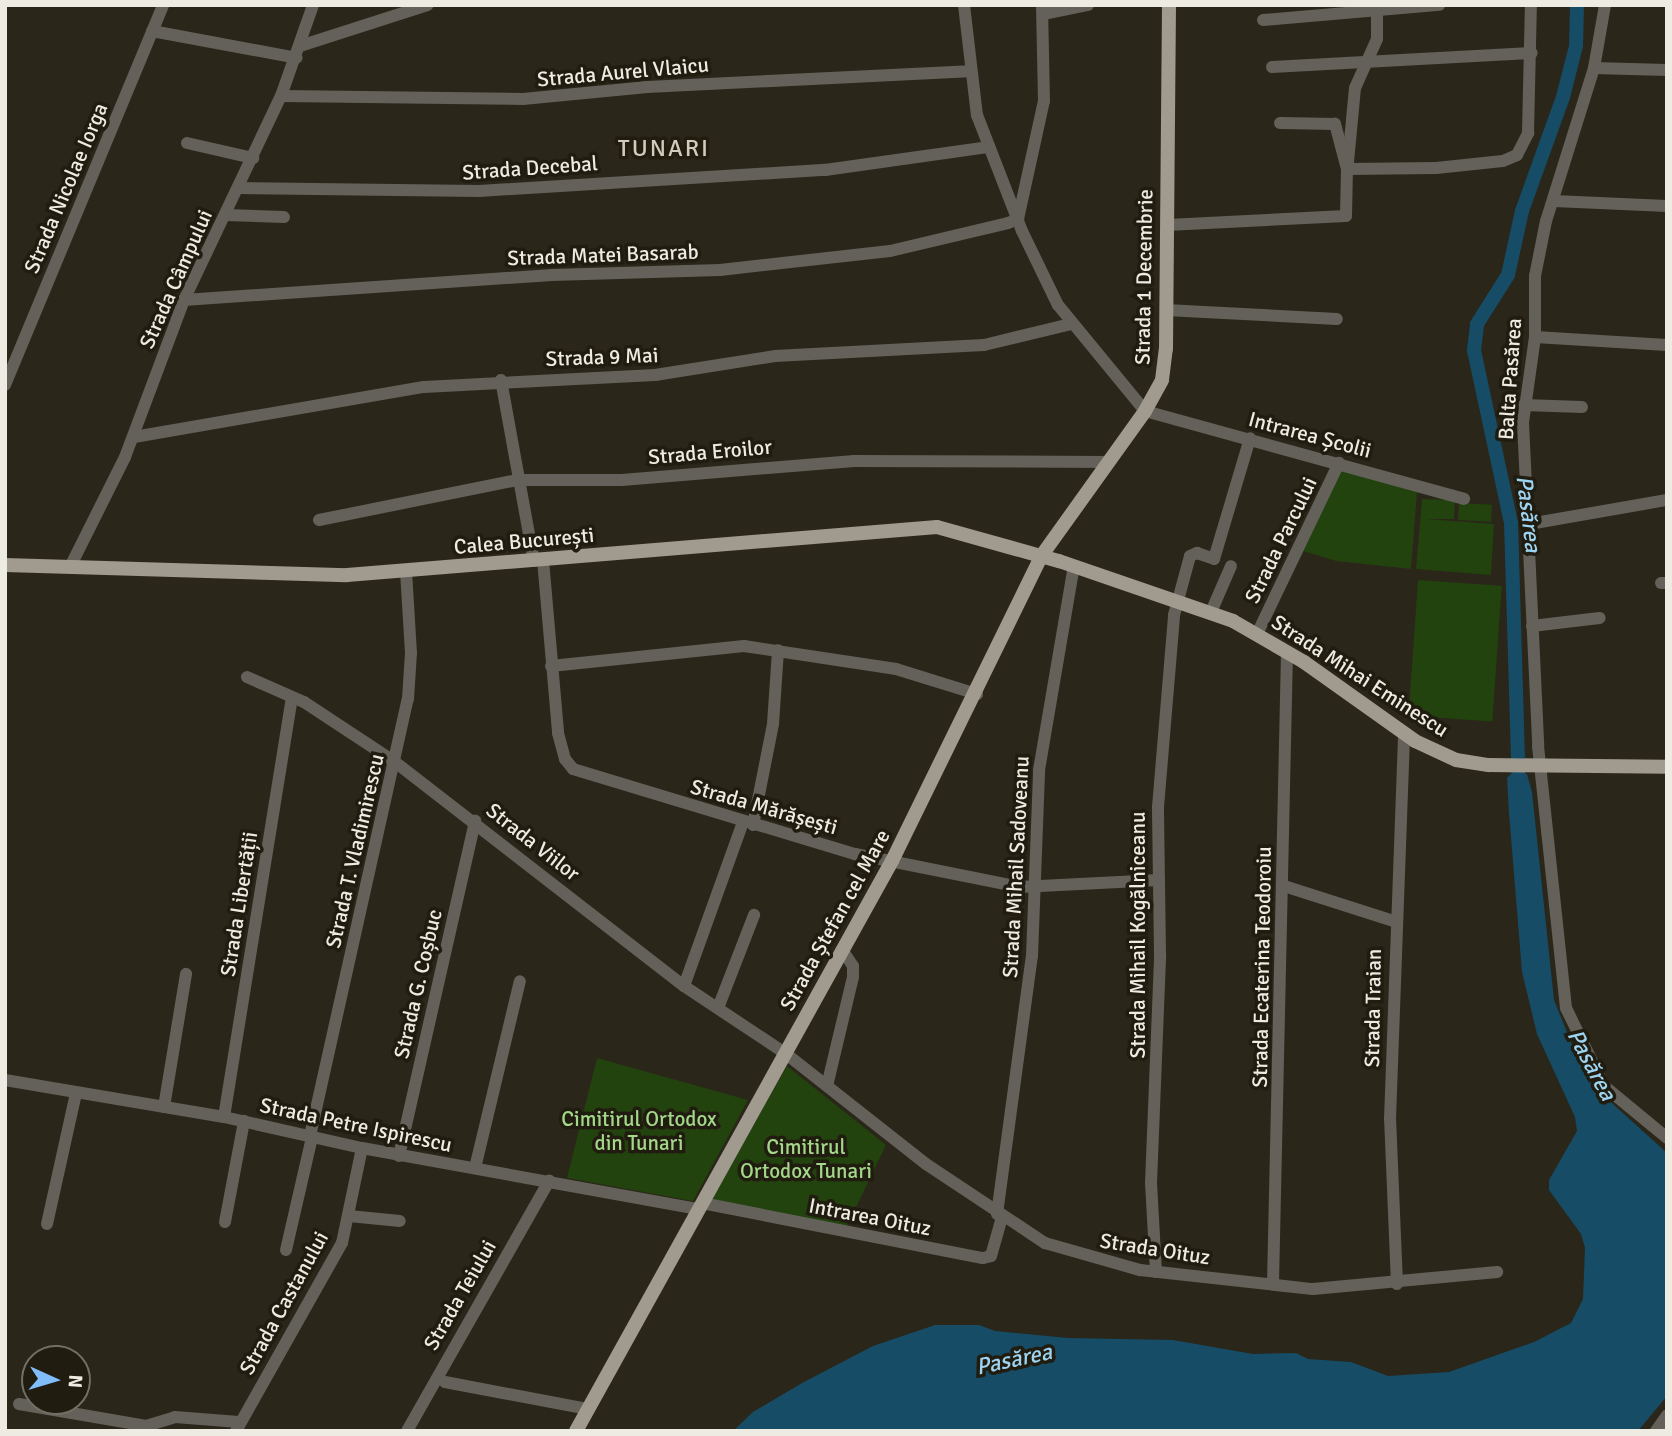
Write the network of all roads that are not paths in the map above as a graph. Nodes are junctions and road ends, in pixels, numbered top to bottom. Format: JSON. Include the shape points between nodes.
{"nodes":[{"id":1,"x":163,"y":5,"type":"edge"},
{"id":2,"x":313,"y":5,"type":"edge"},
{"id":3,"x":428,"y":5,"type":"edge"},
{"id":4,"x":964,"y":5,"type":"edge"},
{"id":5,"x":1088,"y":5,"type":"edge"},
{"id":6,"x":1169,"y":5,"type":"edge"},
{"id":7,"x":1439,"y":5,"type":"edge"},
{"id":8,"x":1531,"y":5,"type":"edge"},
{"id":9,"x":1605,"y":5,"type":"edge"},
{"id":10,"x":1377,"y":7,"type":"edge"},
{"id":11,"x":1042,"y":9,"type":"edge"},
{"id":12,"x":1263,"y":20,"type":"dead end"},
{"id":13,"x":152,"y":31,"type":"junction"},
{"id":14,"x":299,"y":52,"type":"junction"},
{"id":15,"x":1532,"y":53,"type":"junction"},
{"id":16,"x":1367,"y":60,"type":"junction"},
{"id":17,"x":1272,"y":67,"type":"dead end"},
{"id":18,"x":1594,"y":68,"type":"junction"},
{"id":19,"x":1667,"y":70,"type":"edge"},
{"id":20,"x":969,"y":71,"type":"junction"},
{"id":21,"x":281,"y":96,"type":"junction"},
{"id":22,"x":1280,"y":123,"type":"dead end"},
{"id":23,"x":187,"y":143,"type":"dead end"},
{"id":24,"x":989,"y":147,"type":"junction"},
{"id":25,"x":253,"y":158,"type":"junction"},
{"id":26,"x":1347,"y":169,"type":"junction"},
{"id":27,"x":239,"y":188,"type":"junction"},
{"id":28,"x":1554,"y":201,"type":"junction"},
{"id":29,"x":1667,"y":206,"type":"edge"},
{"id":30,"x":226,"y":215,"type":"junction"},
{"id":31,"x":284,"y":217,"type":"dead end"},
{"id":32,"x":1018,"y":219,"type":"junction"},
{"id":33,"x":1167,"y":225,"type":"junction"},
{"id":34,"x":184,"y":300,"type":"junction"},
{"id":35,"x":1166,"y":310,"type":"junction"},
{"id":36,"x":1337,"y":319,"type":"dead end"},
{"id":37,"x":1071,"y":324,"type":"junction"},
{"id":38,"x":1535,"y":337,"type":"junction"},
{"id":39,"x":1667,"y":345,"type":"edge"},
{"id":40,"x":501,"y":380,"type":"junction"},
{"id":41,"x":5,"y":385,"type":"edge"},
{"id":42,"x":1524,"y":405,"type":"junction"},
{"id":43,"x":1582,"y":407,"type":"dead end"},
{"id":44,"x":1146,"y":411,"type":"junction"},
{"id":45,"x":134,"y":437,"type":"junction"},
{"id":46,"x":1250,"y":438,"type":"junction"},
{"id":47,"x":1109,"y":462,"type":"junction"},
{"id":48,"x":1339,"y":463,"type":"junction"},
{"id":49,"x":517,"y":480,"type":"junction"},
{"id":50,"x":1464,"y":499,"type":"dead end"},
{"id":51,"x":1667,"y":500,"type":"edge"},
{"id":52,"x":319,"y":520,"type":"dead end"},
{"id":53,"x":1529,"y":524,"type":"junction"},
{"id":54,"x":1042,"y":555,"type":"junction"},
{"id":55,"x":538,"y":560,"type":"junction"},
{"id":56,"x":5,"y":565,"type":"edge"},
{"id":57,"x":1074,"y":566,"type":"junction"},
{"id":58,"x":1231,"y":566,"type":"dead end"},
{"id":59,"x":69,"y":567,"type":"junction"},
{"id":60,"x":406,"y":572,"type":"junction"},
{"id":61,"x":1176,"y":599,"type":"junction"},
{"id":62,"x":1212,"y":612,"type":"junction"},
{"id":63,"x":1600,"y":618,"type":"dead end"},
{"id":64,"x":1532,"y":626,"type":"junction"},
{"id":65,"x":1257,"y":634,"type":"junction"},
{"id":66,"x":778,"y":650,"type":"junction"},
{"id":67,"x":1287,"y":652,"type":"junction"},
{"id":68,"x":551,"y":666,"type":"junction"},
{"id":69,"x":247,"y":677,"type":"dead end"},
{"id":70,"x":977,"y":694,"type":"junction"},
{"id":71,"x":292,"y":697,"type":"junction"},
{"id":72,"x":1404,"y":733,"type":"junction"},
{"id":73,"x":395,"y":762,"type":"junction"},
{"id":74,"x":1535,"y":766,"type":"junction"},
{"id":75,"x":1667,"y":767,"type":"edge"},
{"id":76,"x":475,"y":821,"type":"junction"},
{"id":77,"x":748,"y":823,"type":"junction"},
{"id":78,"x":892,"y":861,"type":"junction"},
{"id":79,"x":1159,"y":880,"type":"junction"},
{"id":80,"x":1284,"y":886,"type":"junction"},
{"id":81,"x":1037,"y":889,"type":"junction"},
{"id":82,"x":754,"y":915,"type":"dead end"},
{"id":83,"x":1394,"y":921,"type":"junction"},
{"id":84,"x":843,"y":951,"type":"junction"},
{"id":85,"x":186,"y":974,"type":"dead end"},
{"id":86,"x":520,"y":981,"type":"dead end"},
{"id":87,"x":684,"y":986,"type":"junction"},
{"id":88,"x":718,"y":1009,"type":"junction"},
{"id":89,"x":785,"y":1053,"type":"junction"},
{"id":90,"x":5,"y":1080,"type":"edge"},
{"id":91,"x":827,"y":1086,"type":"junction"},
{"id":92,"x":76,"y":1093,"type":"junction"},
{"id":93,"x":164,"y":1107,"type":"junction"},
{"id":94,"x":223,"y":1117,"type":"junction"},
{"id":95,"x":244,"y":1121,"type":"junction"},
{"id":96,"x":311,"y":1136,"type":"junction"},
{"id":97,"x":1667,"y":1138,"type":"edge"},
{"id":98,"x":362,"y":1149,"type":"junction"},
{"id":99,"x":399,"y":1156,"type":"junction"},
{"id":100,"x":475,"y":1168,"type":"junction"},
{"id":101,"x":549,"y":1181,"type":"junction"},
{"id":102,"x":701,"y":1206,"type":"junction"},
{"id":103,"x":349,"y":1216,"type":"junction"},
{"id":104,"x":1000,"y":1216,"type":"junction"},
{"id":105,"x":400,"y":1221,"type":"dead end"},
{"id":106,"x":225,"y":1222,"type":"dead end"},
{"id":107,"x":47,"y":1224,"type":"dead end"},
{"id":108,"x":286,"y":1250,"type":"dead end"},
{"id":109,"x":1156,"y":1272,"type":"junction"},
{"id":110,"x":1497,"y":1272,"type":"dead end"},
{"id":111,"x":1397,"y":1283,"type":"junction"},
{"id":112,"x":1272,"y":1284,"type":"junction"},
{"id":113,"x":445,"y":1382,"type":"dead end"},
{"id":114,"x":19,"y":1404,"type":"dead end"},
{"id":115,"x":588,"y":1409,"type":"junction"},
{"id":116,"x":1667,"y":1415,"type":"edge"},
{"id":117,"x":237,"y":1426,"type":"edge"},
{"id":118,"x":407,"y":1431,"type":"edge"},
{"id":119,"x":576,"y":1431,"type":"edge"},
{"id":120,"x":1657,"y":1431,"type":"edge"}],
"edges":[{"from":1,"to":13,"type":"street","name":"Strada Nicolae Iorga"},
{"from":2,"to":14,"type":"street","name":"Strada Câmpului"},
{"from":3,"to":14,"type":"street"},
{"from":4,"to":20,"type":"street"},
{"from":5,"to":11,"type":"street"},
{"from":6,"to":33,"type":"main road","name":"Strada 1 Decembrie"},
{"from":7,"to":10,"type":"street"},
{"from":8,"to":15,"type":"street"},
{"from":9,"to":18,"type":"street","name":"Balta Pasărea"},
{"from":10,"to":12,"type":"street"},
{"from":10,"to":16,"type":"street","via":[[1377,39]]},
{"from":11,"to":32,"type":"street","via":[[1044,101]]},
{"from":13,"to":14,"type":"street"},
{"from":13,"to":41,"type":"street","name":"Strada Nicolae Iorga"},
{"from":14,"to":21,"type":"street","name":"Strada Câmpului"},
{"from":15,"to":16,"type":"street"},
{"from":15,"to":26,"type":"street","via":[[1528,133],[1517,155],[1436,168]]},
{"from":16,"to":17,"type":"street"},
{"from":16,"to":26,"type":"street","via":[[1355,88]]},
{"from":18,"to":19,"type":"street"},
{"from":18,"to":28,"type":"street","name":"Balta Pasărea"},
{"from":20,"to":21,"type":"street","name":"Strada Aurel Vlaicu","via":[[647,87],[523,99]]},
{"from":20,"to":24,"type":"street"},
{"from":21,"to":25,"type":"street","name":"Strada Câmpului"},
{"from":22,"to":26,"type":"street","via":[[1335,124]]},
{"from":23,"to":25,"type":"street"},
{"from":24,"to":27,"type":"street","name":"Strada Decebal","via":[[825,170],[480,191]]},
{"from":24,"to":32,"type":"street"},
{"from":25,"to":27,"type":"street","name":"Strada Câmpului"},
{"from":26,"to":33,"type":"street","via":[[1344,217]]},
{"from":27,"to":30,"type":"street","name":"Strada Câmpului"},
{"from":28,"to":29,"type":"street"},
{"from":28,"to":38,"type":"street","name":"Balta Pasărea","via":[[1537,257]]},
{"from":30,"to":31,"type":"street"},
{"from":30,"to":34,"type":"street","name":"Strada Câmpului"},
{"from":32,"to":34,"type":"street","name":"Strada Matei Basarab","via":[[890,251],[720,270],[552,275]]},
{"from":32,"to":37,"type":"street"},
{"from":33,"to":35,"type":"main road","name":"Strada 1 Decembrie"},
{"from":34,"to":45,"type":"street","name":"Strada Câmpului"},
{"from":35,"to":36,"type":"street"},
{"from":35,"to":44,"type":"main road","name":"Strada 1 Decembrie","via":[[1165,365]]},
{"from":37,"to":40,"type":"street","name":"Strada 9 Mai","via":[[984,345],[775,356],[655,376]]},
{"from":37,"to":44,"type":"street"},
{"from":38,"to":39,"type":"street"},
{"from":38,"to":42,"type":"street","name":"Balta Pasărea"},
{"from":40,"to":45,"type":"street","name":"Strada 9 Mai","via":[[424,387]]},
{"from":40,"to":49,"type":"street","name":"Strada Mărășești"},
{"from":42,"to":43,"type":"street"},
{"from":42,"to":53,"type":"street","name":"Balta Pasărea"},
{"from":44,"to":46,"type":"street","name":"Intrarea Școlii"},
{"from":44,"to":47,"type":"main road","name":"Strada 1 Decembrie"},
{"from":45,"to":59,"type":"street","name":"Strada Câmpului"},
{"from":46,"to":48,"type":"street","name":"Intrarea Școlii"},
{"from":46,"to":61,"type":"street","name":"Strada Mihail Kogălniceanu","via":[[1214,559],[1197,553],[1190,556]]},
{"from":47,"to":49,"type":"street","name":"Strada Eroilor","via":[[854,461],[622,480]]},
{"from":47,"to":54,"type":"main road","name":"Strada 1 Decembrie"},
{"from":48,"to":50,"type":"street","name":"Intrarea Școlii"},
{"from":48,"to":65,"type":"street","name":"Strada Parcului"},
{"from":49,"to":52,"type":"street","name":"Strada Eroilor"},
{"from":49,"to":55,"type":"street","name":"Strada Mărășești"},
{"from":51,"to":53,"type":"street"},
{"from":53,"to":64,"type":"street","name":"Balta Pasărea"},
{"from":54,"to":55,"type":"main road","name":"Calea București","via":[[930,527]]},
{"from":54,"to":57,"type":"main road","name":"Strada Mihai Eminescu"},
{"from":54,"to":70,"type":"main road","name":"Strada Ștefan cel Mare"},
{"from":55,"to":60,"type":"main road","name":"Calea București"},
{"from":55,"to":68,"type":"street","name":"Strada Mărășești"},
{"from":56,"to":59,"type":"main road","name":"Calea București"},
{"from":57,"to":61,"type":"main road","name":"Strada Mihai Eminescu"},
{"from":57,"to":81,"type":"street","name":"Strada Mihail Sadoveanu","via":[[1039,770]]},
{"from":58,"to":62,"type":"street"},
{"from":59,"to":60,"type":"main road","name":"Calea București","via":[[330,576]]},
{"from":60,"to":73,"type":"street","name":"Strada T. Vladimirescu","via":[[411,679]]},
{"from":61,"to":62,"type":"main road","name":"Strada Mihai Eminescu"},
{"from":61,"to":79,"type":"street","name":"Strada Mihail Kogălniceanu","via":[[1160,776]]},
{"from":62,"to":65,"type":"main road","name":"Strada Mihai Eminescu"},
{"from":63,"to":64,"type":"street"},
{"from":64,"to":74,"type":"street","name":"Balta Pasărea"},
{"from":65,"to":67,"type":"main road","name":"Strada Mihai Eminescu"},
{"from":66,"to":68,"type":"street","via":[[715,646]]},
{"from":66,"to":70,"type":"street","via":[[895,669]]},
{"from":66,"to":77,"type":"street","via":[[773,724]]},
{"from":67,"to":72,"type":"main road","name":"Strada Mihai Eminescu"},
{"from":67,"to":80,"type":"street","name":"Strada Ecaterina Teodoroiu"},
{"from":68,"to":77,"type":"street","name":"Strada Mărășești","via":[[558,733],[565,759],[573,769]]},
{"from":69,"to":71,"type":"street","name":"Strada Viilor"},
{"from":70,"to":78,"type":"main road","name":"Strada Ștefan cel Mare"},
{"from":71,"to":73,"type":"street","name":"Strada Viilor"},
{"from":71,"to":94,"type":"street","name":"Strada Libertății"},
{"from":72,"to":74,"type":"main road","name":"Strada Mihai Eminescu","via":[[1456,760]]},
{"from":72,"to":83,"type":"street","name":"Strada Traian"},
{"from":73,"to":76,"type":"street","name":"Strada Viilor"},
{"from":73,"to":96,"type":"street","name":"Strada T. Vladimirescu"},
{"from":74,"to":75,"type":"main road","name":"Strada Mihai Eminescu"},
{"from":74,"to":97,"type":"street","name":"Balta Pasărea","via":[[1566,1007],[1604,1086]]},
{"from":76,"to":87,"type":"street","name":"Strada Viilor"},
{"from":76,"to":99,"type":"street","name":"Strada G. Coșbuc"},
{"from":77,"to":78,"type":"street","name":"Strada Mărășești"},
{"from":77,"to":87,"type":"street"},
{"from":78,"to":81,"type":"street","name":"Strada Mărășești"},
{"from":78,"to":84,"type":"main road","name":"Strada Ștefan cel Mare"},
{"from":79,"to":81,"type":"street","name":"Strada Mărășești"},
{"from":79,"to":109,"type":"street","name":"Strada Mihail Kogălniceanu","via":[[1151,1183]]},
{"from":80,"to":83,"type":"street"},
{"from":80,"to":112,"type":"street","name":"Strada Ecaterina Teodoroiu"},
{"from":81,"to":104,"type":"street","name":"Strada Mihail Sadoveanu"},
{"from":82,"to":88,"type":"street"},
{"from":83,"to":111,"type":"street","name":"Strada Traian","via":[[1390,1160]]},
{"from":84,"to":89,"type":"main road","name":"Strada Ștefan cel Mare"},
{"from":84,"to":91,"type":"street","via":[[853,967],[853,977]]},
{"from":85,"to":93,"type":"street"},
{"from":86,"to":100,"type":"street"},
{"from":87,"to":88,"type":"street","name":"Strada Viilor"},
{"from":88,"to":89,"type":"street","name":"Strada Viilor"},
{"from":89,"to":91,"type":"street","name":"Strada Oituz"},
{"from":89,"to":102,"type":"main road","name":"Strada Ștefan cel Mare"},
{"from":90,"to":92,"type":"street","name":"Strada Petre Ispirescu"},
{"from":91,"to":104,"type":"street","name":"Strada Oituz"},
{"from":92,"to":93,"type":"street","name":"Strada Petre Ispirescu"},
{"from":92,"to":107,"type":"street"},
{"from":93,"to":94,"type":"street","name":"Strada Petre Ispirescu"},
{"from":94,"to":95,"type":"street","name":"Strada Petre Ispirescu"},
{"from":95,"to":96,"type":"street","name":"Strada Petre Ispirescu"},
{"from":95,"to":106,"type":"street"},
{"from":96,"to":98,"type":"street","name":"Strada Petre Ispirescu"},
{"from":96,"to":108,"type":"street","name":"Strada T. Vladimirescu"},
{"from":98,"to":99,"type":"street","name":"Strada Petre Ispirescu"},
{"from":98,"to":103,"type":"street","name":"Strada Castanului"},
{"from":99,"to":100,"type":"street","name":"Strada Petre Ispirescu"},
{"from":100,"to":101,"type":"street","name":"Strada Petre Ispirescu"},
{"from":101,"to":102,"type":"street","name":"Strada Petre Ispirescu"},
{"from":101,"to":118,"type":"street","name":"Strada Teiului"},
{"from":102,"to":104,"type":"street","name":"Intrarea Oituz","via":[[983,1258],[991,1256]]},
{"from":102,"to":115,"type":"main road","name":"Strada Ștefan cel Mare"},
{"from":103,"to":105,"type":"street"},
{"from":103,"to":117,"type":"street","name":"Strada Castanului","via":[[342,1243]]},
{"from":104,"to":109,"type":"street","name":"Strada Oituz","via":[[1077,1254]]},
{"from":109,"to":112,"type":"street","name":"Strada Oituz"},
{"from":110,"to":111,"type":"street","name":"Strada Oituz"},
{"from":111,"to":112,"type":"street","name":"Strada Oituz","via":[[1324,1289]]},
{"from":113,"to":115,"type":"street"},
{"from":114,"to":117,"type":"street","via":[[139,1425],[175,1418]]},
{"from":115,"to":119,"type":"main road","name":"Strada Ștefan cel Mare"},
{"from":116,"to":120,"type":"street"}]}
